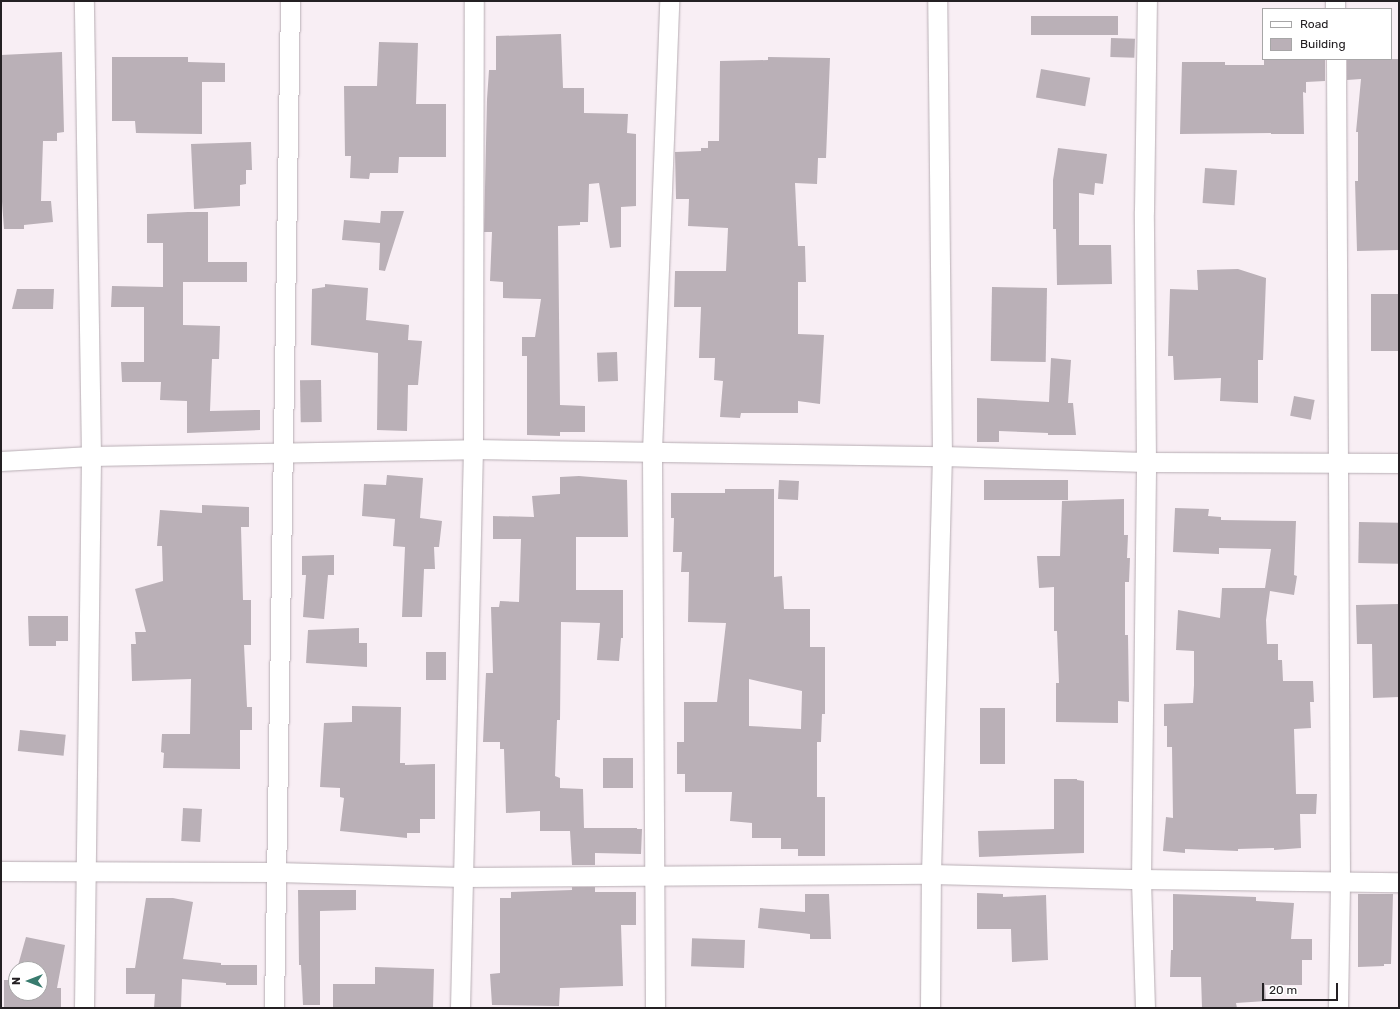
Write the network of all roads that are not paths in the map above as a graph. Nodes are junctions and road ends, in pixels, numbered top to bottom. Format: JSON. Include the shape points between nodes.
{"nodes":[{"id":1,"x":84,"y":1,"type":"edge"},
{"id":2,"x":290,"y":1,"type":"edge"},
{"id":3,"x":474,"y":1,"type":"edge"},
{"id":4,"x":669,"y":1,"type":"edge"},
{"id":5,"x":937,"y":1,"type":"edge"},
{"id":6,"x":1147,"y":1,"type":"edge"},
{"id":7,"x":1336,"y":60,"type":"edge"},
{"id":8,"x":474,"y":449,"type":"junction"},
{"id":9,"x":652,"y":451,"type":"junction"},
{"id":10,"x":282,"y":454,"type":"junction"},
{"id":11,"x":91,"y":456,"type":"junction"},
{"id":12,"x":942,"y":456,"type":"junction"},
{"id":13,"x":1,"y":461,"type":"edge"},
{"id":14,"x":1146,"y":462,"type":"junction"},
{"id":15,"x":1338,"y":463,"type":"junction"},
{"id":16,"x":1399,"y":463,"type":"edge"},
{"id":17,"x":1,"y":871,"type":"edge"},
{"id":18,"x":86,"y":871,"type":"junction"},
{"id":19,"x":276,"y":872,"type":"junction"},
{"id":20,"x":931,"y":874,"type":"junction"},
{"id":21,"x":655,"y":875,"type":"junction"},
{"id":22,"x":464,"y":877,"type":"junction"},
{"id":23,"x":1141,"y":879,"type":"junction"},
{"id":24,"x":1340,"y":882,"type":"junction"},
{"id":25,"x":1399,"y":882,"type":"edge"},
{"id":26,"x":84,"y":1008,"type":"edge"},
{"id":27,"x":274,"y":1008,"type":"edge"},
{"id":28,"x":460,"y":1008,"type":"edge"},
{"id":29,"x":655,"y":1008,"type":"edge"},
{"id":30,"x":930,"y":1008,"type":"edge"},
{"id":31,"x":1145,"y":1008,"type":"edge"},
{"id":32,"x":1338,"y":1008,"type":"edge"}],
"edges":[{"from":1,"to":11,"type":"street"},
{"from":2,"to":10,"type":"street"},
{"from":3,"to":8,"type":"street"},
{"from":4,"to":9,"type":"street"},
{"from":5,"to":12,"type":"street"},
{"from":6,"to":14,"type":"street","via":[[1144,211]]},
{"from":7,"to":15,"type":"street"},
{"from":8,"to":9,"type":"street"},
{"from":8,"to":10,"type":"street"},
{"from":8,"to":22,"type":"street"},
{"from":9,"to":12,"type":"street"},
{"from":9,"to":21,"type":"street"},
{"from":10,"to":11,"type":"street"},
{"from":10,"to":19,"type":"street"},
{"from":11,"to":13,"type":"street"},
{"from":11,"to":18,"type":"street"},
{"from":12,"to":14,"type":"street"},
{"from":12,"to":20,"type":"street"},
{"from":14,"to":15,"type":"street"},
{"from":14,"to":23,"type":"street"},
{"from":15,"to":16,"type":"street"},
{"from":15,"to":24,"type":"street"},
{"from":17,"to":18,"type":"street"},
{"from":18,"to":19,"type":"street"},
{"from":18,"to":26,"type":"street"},
{"from":19,"to":22,"type":"street"},
{"from":19,"to":27,"type":"street"},
{"from":20,"to":21,"type":"street"},
{"from":20,"to":23,"type":"street"},
{"from":20,"to":30,"type":"street"},
{"from":21,"to":22,"type":"street"},
{"from":21,"to":29,"type":"street"},
{"from":22,"to":28,"type":"street"},
{"from":23,"to":24,"type":"street"},
{"from":23,"to":31,"type":"street"},
{"from":24,"to":25,"type":"street"},
{"from":24,"to":32,"type":"street"}]}
